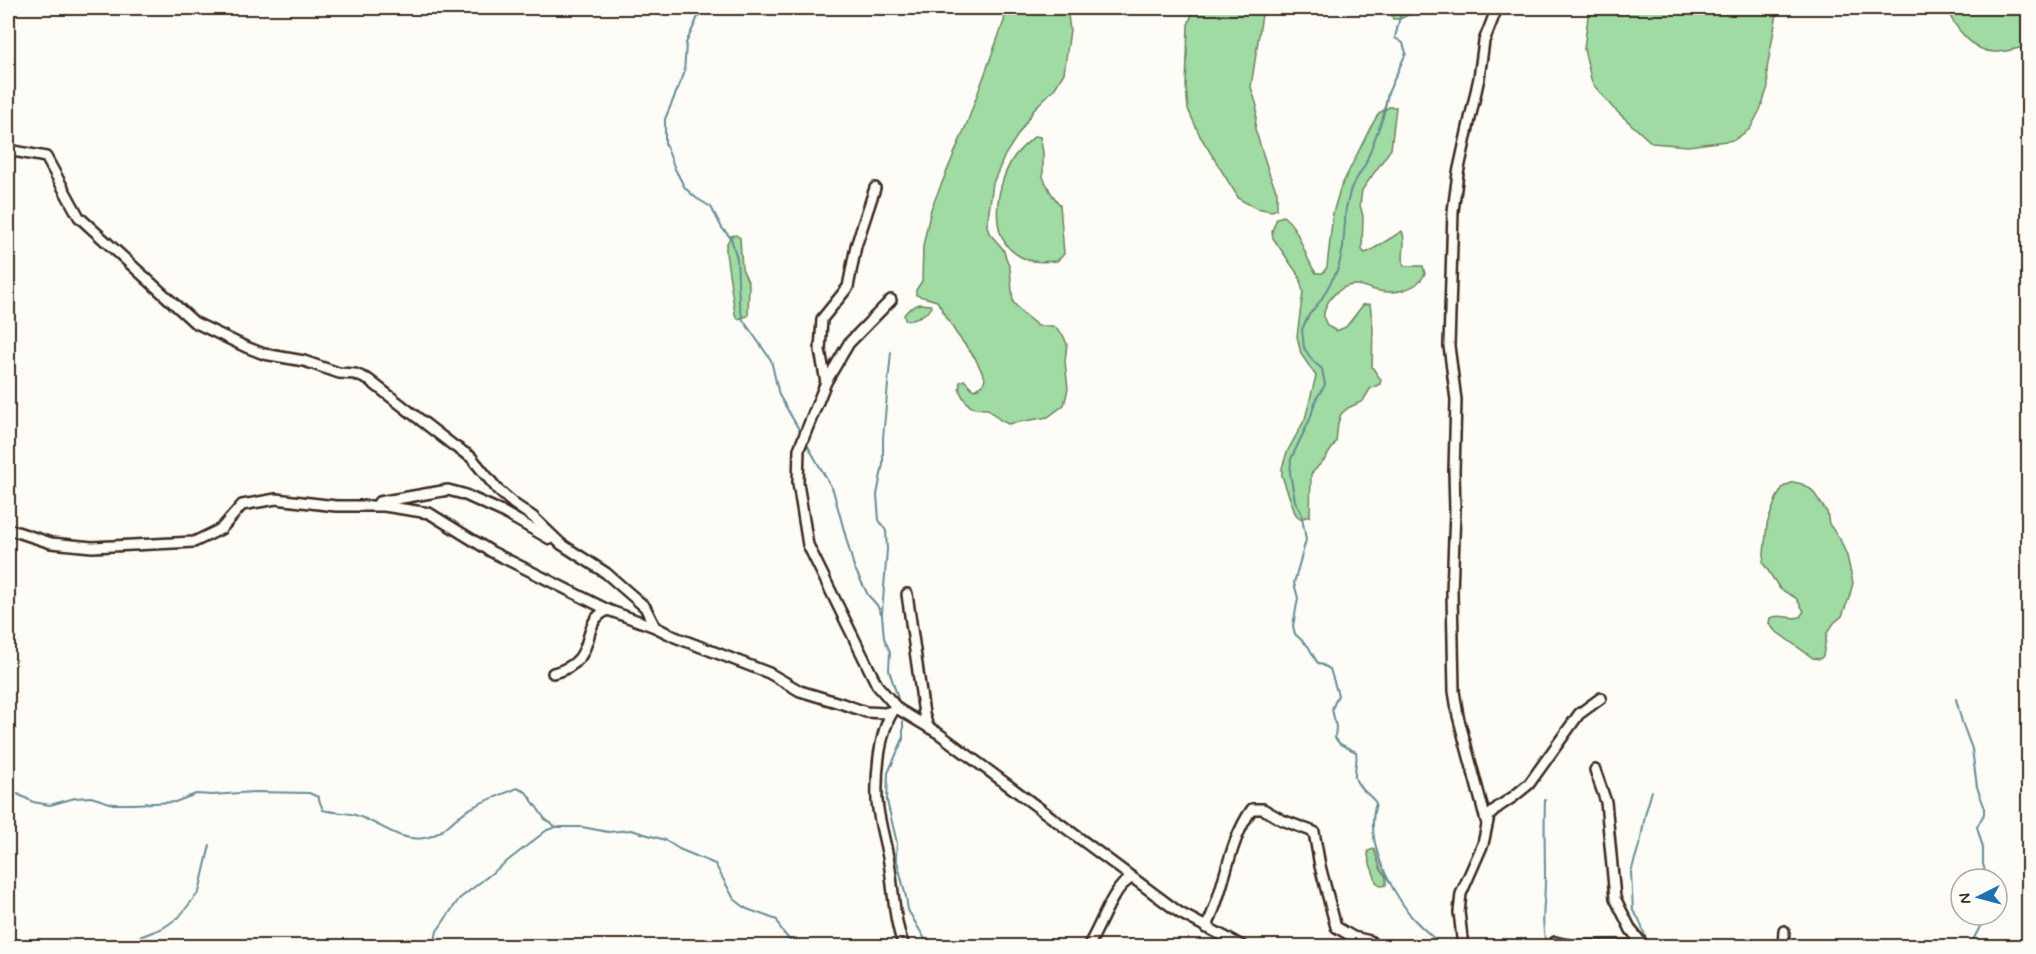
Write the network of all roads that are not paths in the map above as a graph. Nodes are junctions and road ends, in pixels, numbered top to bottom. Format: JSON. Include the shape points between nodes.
{"nodes":[{"id":1,"x":1497,"y":8,"type":"edge"},
{"id":2,"x":8,"y":150,"type":"edge"},
{"id":3,"x":875,"y":188,"type":"dead end"},
{"id":4,"x":891,"y":300,"type":"dead end"},
{"id":5,"x":826,"y":382,"type":"junction"},
{"id":6,"x":355,"y":506,"type":"junction"},
{"id":7,"x":8,"y":528,"type":"edge"},
{"id":8,"x":561,"y":544,"type":"junction"},
{"id":9,"x":906,"y":594,"type":"dead end"},
{"id":10,"x":608,"y":610,"type":"junction"},
{"id":11,"x":655,"y":627,"type":"junction"},
{"id":12,"x":553,"y":673,"type":"dead end"},
{"id":13,"x":1600,"y":698,"type":"dead end"},
{"id":14,"x":896,"y":710,"type":"junction"},
{"id":15,"x":928,"y":727,"type":"junction"},
{"id":16,"x":1595,"y":770,"type":"dead end"},
{"id":17,"x":1487,"y":824,"type":"junction"},
{"id":18,"x":1131,"y":878,"type":"junction"},
{"id":19,"x":1206,"y":928,"type":"junction"},
{"id":20,"x":1784,"y":931,"type":"dead end"},
{"id":21,"x":1555,"y":942,"type":"dead end"},
{"id":22,"x":904,"y":946,"type":"edge"},
{"id":23,"x":1088,"y":946,"type":"edge"},
{"id":24,"x":1242,"y":946,"type":"edge"},
{"id":25,"x":1375,"y":946,"type":"edge"},
{"id":26,"x":1463,"y":946,"type":"edge"},
{"id":27,"x":1630,"y":946,"type":"edge"},
{"id":28,"x":1644,"y":946,"type":"edge"},
{"id":29,"x":1783,"y":946,"type":"edge"}],
"edges":[{"from":1,"to":17,"type":"street","via":[[1484,40],[1458,173],[1453,211],[1449,346],[1456,400],[1454,691]]},
{"from":2,"to":8,"type":"street","via":[[46,157],[79,217],[194,322],[264,354],[369,380],[471,457],[498,490]]},
{"from":3,"to":5,"type":"street","via":[[856,246],[848,287],[822,319],[820,350]]},
{"from":4,"to":5,"type":"street","via":[[849,343]]},
{"from":5,"to":14,"type":"street","via":[[799,449],[798,483],[808,545],[877,685]]},
{"from":6,"to":7,"type":"street","via":[[276,499],[242,505],[221,529],[194,542],[92,547],[51,543]]},
{"from":6,"to":8,"type":"street","via":[[448,490],[501,511]]},
{"from":6,"to":10,"type":"street","via":[[429,513],[492,552]]},
{"from":8,"to":11,"type":"street","via":[[606,573],[645,607]]},
{"from":9,"to":15,"type":"street"},
{"from":10,"to":11,"type":"street"},
{"from":10,"to":12,"type":"street","via":[[594,618],[580,658],[573,666]]},
{"from":11,"to":14,"type":"street","via":[[769,673],[800,692],[866,712]]},
{"from":13,"to":17,"type":"street","via":[[1580,714],[1529,784],[1498,807]]},
{"from":14,"to":15,"type":"street"},
{"from":14,"to":22,"type":"street","via":[[886,721],[882,738],[877,801]]},
{"from":15,"to":18,"type":"street"},
{"from":16,"to":28,"type":"street","via":[[1606,802],[1615,898]]},
{"from":17,"to":26,"type":"street","via":[[1477,861],[1461,894]]},
{"from":18,"to":19,"type":"street"},
{"from":18,"to":23,"type":"street","via":[[1125,880],[1113,898]]},
{"from":19,"to":24,"type":"street"},
{"from":19,"to":25,"type":"street","via":[[1242,823],[1252,809],[1263,809],[1314,832],[1336,927]]},
{"from":20,"to":29,"type":"street"},
{"from":21,"to":27,"type":"street","via":[[1569,946]]}]}
